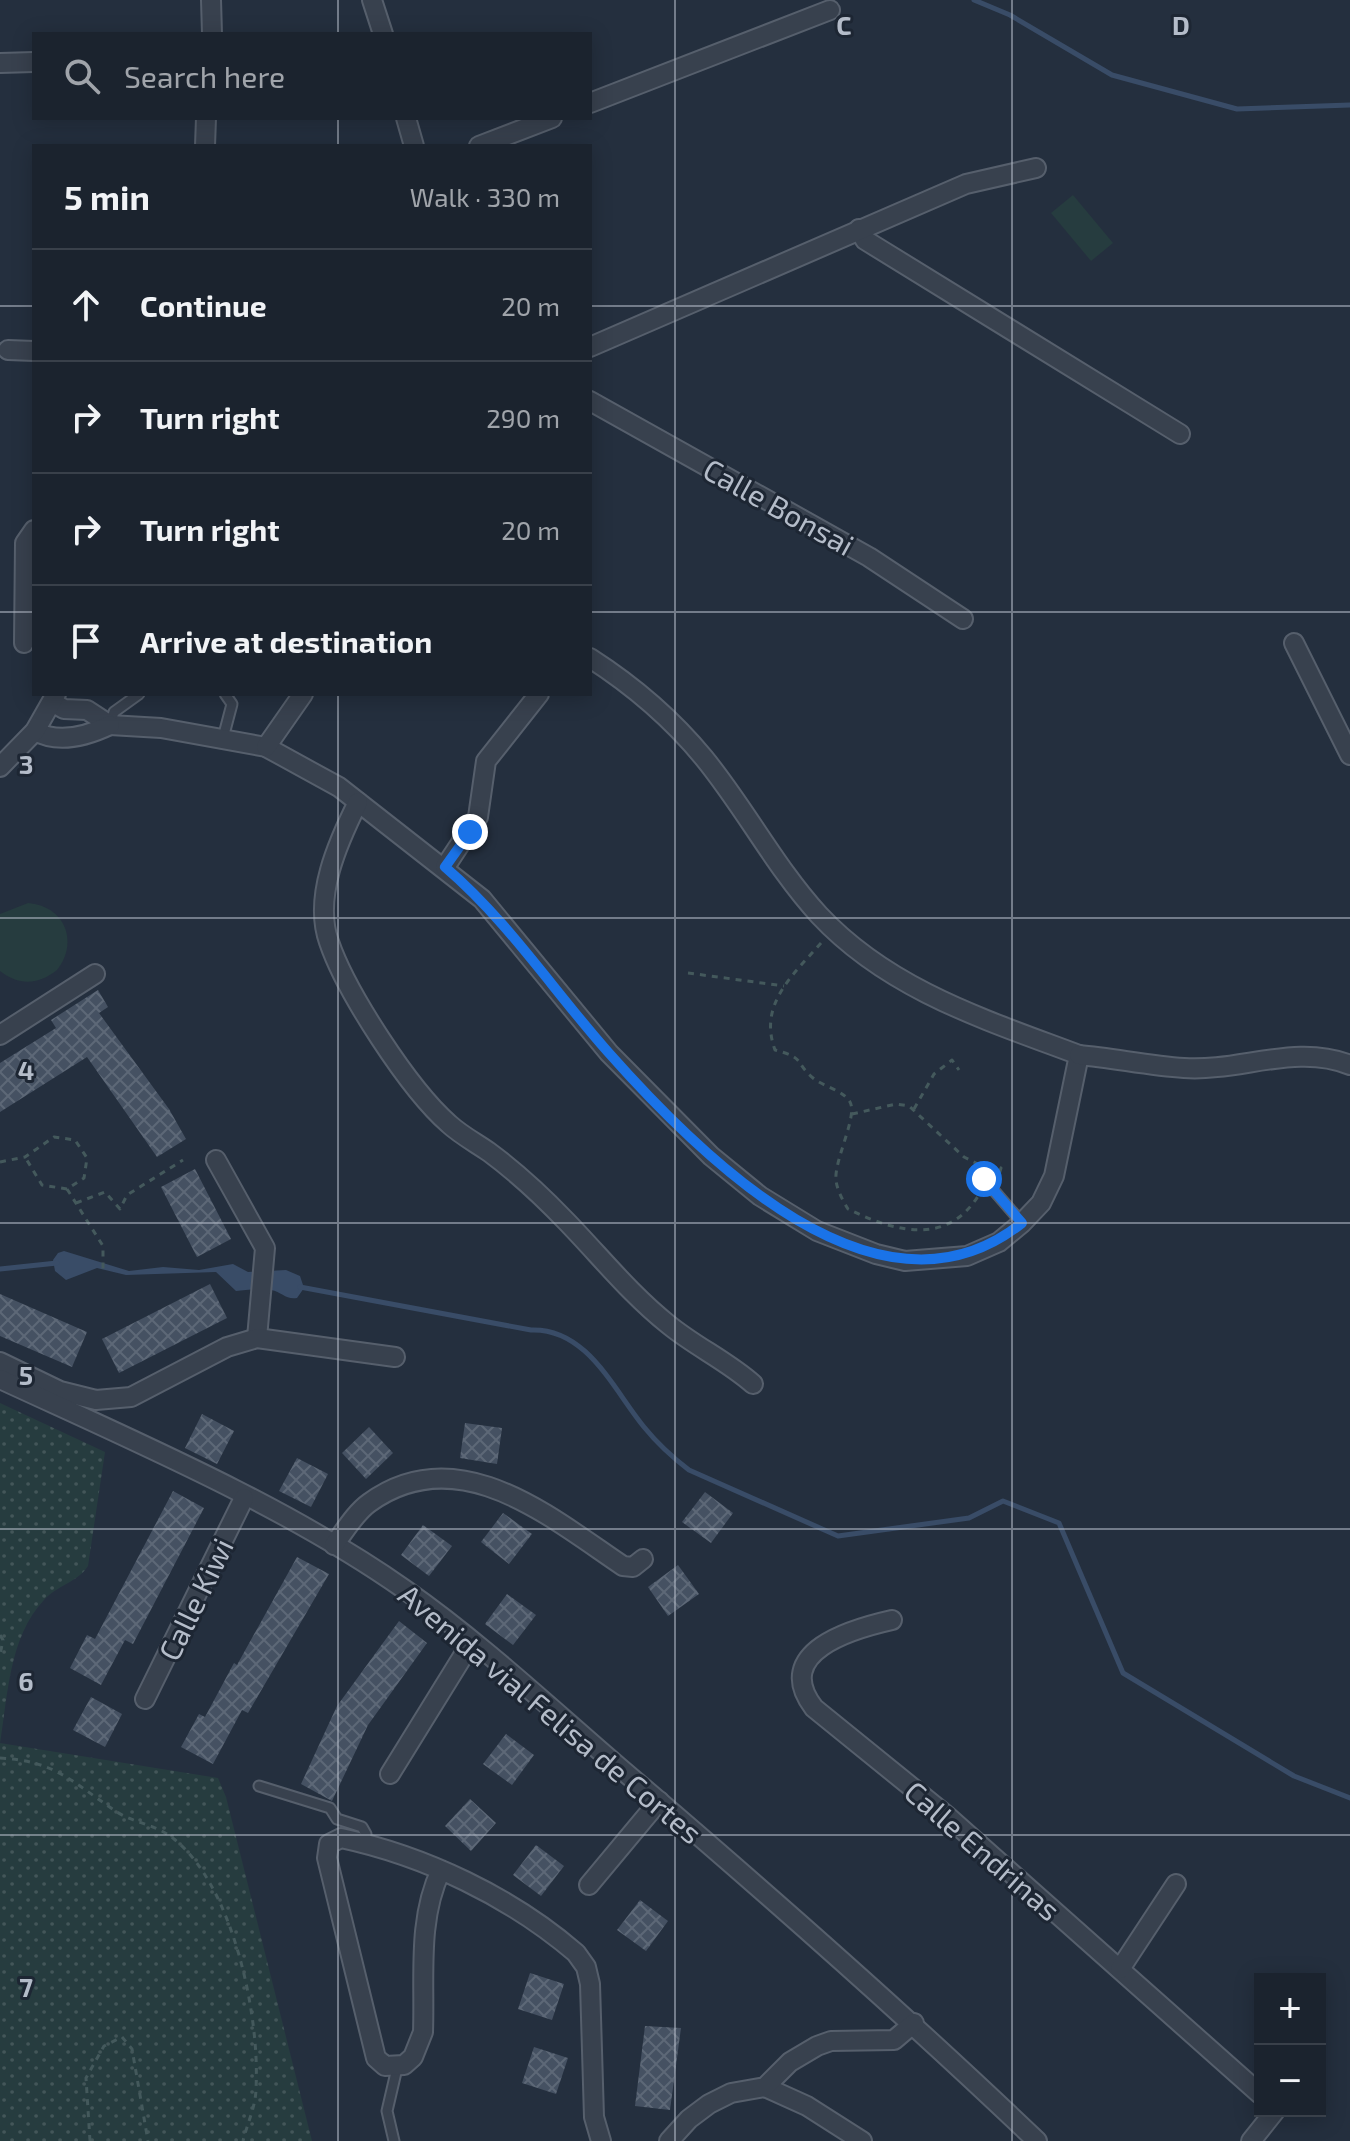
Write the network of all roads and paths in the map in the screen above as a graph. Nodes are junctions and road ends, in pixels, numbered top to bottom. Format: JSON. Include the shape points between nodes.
{"nodes":[{"id":1,"x":211,"y":0,"type":"edge"},
{"id":2,"x":372,"y":0,"type":"edge"},
{"id":3,"x":830,"y":10,"type":"dead end"},
{"id":4,"x":212,"y":32,"type":"edge"},
{"id":5,"x":382,"y":32,"type":"edge"},
{"id":6,"x":32,"y":62,"type":"edge"},
{"id":7,"x":0,"y":63,"type":"edge"},
{"id":8,"x":592,"y":102,"type":"edge"},
{"id":9,"x":206,"y":120,"type":"edge"},
{"id":10,"x":407,"y":120,"type":"edge"},
{"id":11,"x":547,"y":120,"type":"edge"},
{"id":12,"x":205,"y":144,"type":"edge"},
{"id":13,"x":413,"y":144,"type":"edge"},
{"id":14,"x":484,"y":144,"type":"edge"},
{"id":15,"x":1036,"y":168,"type":"dead end"},
{"id":16,"x":859,"y":229,"type":"junction"},
{"id":17,"x":592,"y":346,"type":"edge"},
{"id":18,"x":8,"y":350,"type":"dead end"},
{"id":19,"x":32,"y":351,"type":"edge"},
{"id":20,"x":592,"y":402,"type":"edge"},
{"id":21,"x":1180,"y":434,"type":"dead end"},
{"id":22,"x":32,"y":533,"type":"edge"},
{"id":23,"x":963,"y":619,"type":"dead end"},
{"id":24,"x":24,"y":643,"type":"dead end"},
{"id":25,"x":1294,"y":643,"type":"dead end"},
{"id":26,"x":592,"y":659,"type":"edge"},
{"id":27,"x":136,"y":696,"type":"edge"},
{"id":28,"x":226,"y":696,"type":"edge"},
{"id":29,"x":302,"y":696,"type":"edge"},
{"id":30,"x":537,"y":696,"type":"edge"},
{"id":31,"x":54,"y":698,"type":"edge"},
{"id":32,"x":110,"y":725,"type":"junction"},
{"id":33,"x":35,"y":731,"type":"junction"},
{"id":34,"x":223,"y":738,"type":"junction"},
{"id":35,"x":266,"y":747,"type":"junction"},
{"id":36,"x":1350,"y":755,"type":"edge"},
{"id":37,"x":0,"y":767,"type":"edge"},
{"id":38,"x":358,"y":802,"type":"junction"},
{"id":39,"x":445,"y":867,"type":"junction"},
{"id":40,"x":835,"y":928,"type":"junction"},
{"id":41,"x":688,"y":973,"type":"dead end"},
{"id":42,"x":95,"y":974,"type":"dead end"},
{"id":43,"x":784,"y":986,"type":"junction"},
{"id":44,"x":0,"y":1035,"type":"edge"},
{"id":45,"x":1079,"y":1055,"type":"junction"},
{"id":46,"x":1350,"y":1065,"type":"edge"},
{"id":47,"x":959,"y":1070,"type":"dead end"},
{"id":48,"x":914,"y":1109,"type":"junction"},
{"id":49,"x":852,"y":1114,"type":"junction"},
{"id":50,"x":25,"y":1157,"type":"junction"},
{"id":51,"x":183,"y":1160,"type":"dead end"},
{"id":52,"x":216,"y":1160,"type":"dead end"},
{"id":53,"x":0,"y":1162,"type":"edge"},
{"id":54,"x":987,"y":1183,"type":"junction"},
{"id":55,"x":67,"y":1189,"type":"junction"},
{"id":56,"x":76,"y":1203,"type":"junction"},
{"id":57,"x":1022,"y":1223,"type":"junction"},
{"id":58,"x":103,"y":1273,"type":"dead end"},
{"id":59,"x":257,"y":1338,"type":"junction"},
{"id":60,"x":395,"y":1357,"type":"dead end"},
{"id":61,"x":0,"y":1362,"type":"edge"},
{"id":62,"x":0,"y":1379,"type":"edge"},
{"id":63,"x":753,"y":1384,"type":"dead end"},
{"id":64,"x":244,"y":1498,"type":"junction"},
{"id":65,"x":334,"y":1545,"type":"junction"},
{"id":66,"x":643,"y":1559,"type":"dead end"},
{"id":67,"x":892,"y":1620,"type":"dead end"},
{"id":68,"x":0,"y":1635,"type":"edge"},
{"id":69,"x":471,"y":1643,"type":"junction"},
{"id":70,"x":0,"y":1655,"type":"edge"},
{"id":71,"x":145,"y":1699,"type":"dead end"},
{"id":72,"x":0,"y":1758,"type":"edge"},
{"id":73,"x":390,"y":1774,"type":"dead end"},
{"id":74,"x":259,"y":1786,"type":"dead end"},
{"id":75,"x":659,"y":1801,"type":"junction"},
{"id":76,"x":364,"y":1843,"type":"junction"},
{"id":77,"x":441,"y":1870,"type":"junction"},
{"id":78,"x":1176,"y":1884,"type":"dead end"},
{"id":79,"x":589,"y":1885,"type":"dead end"},
{"id":80,"x":1120,"y":1969,"type":"junction"},
{"id":81,"x":914,"y":2023,"type":"junction"},
{"id":82,"x":397,"y":2068,"type":"junction"},
{"id":83,"x":765,"y":2087,"type":"junction"},
{"id":84,"x":1254,"y":2089,"type":"edge"},
{"id":85,"x":1271,"y":2117,"type":"edge"},
{"id":86,"x":1254,"y":2140,"type":"edge"},
{"id":87,"x":90,"y":2141,"type":"edge"},
{"id":88,"x":148,"y":2141,"type":"edge"},
{"id":89,"x":243,"y":2141,"type":"edge"},
{"id":90,"x":394,"y":2141,"type":"edge"},
{"id":91,"x":601,"y":2141,"type":"edge"},
{"id":92,"x":669,"y":2141,"type":"edge"},
{"id":93,"x":862,"y":2141,"type":"edge"},
{"id":94,"x":1037,"y":2141,"type":"edge"}],
"edges":[{"from":1,"to":4,"type":"street"},
{"from":2,"to":5,"type":"street"},
{"from":3,"to":8,"type":"street"},
{"from":6,"to":7,"type":"street"},
{"from":9,"to":12,"type":"street"},
{"from":10,"to":13,"type":"street"},
{"from":11,"to":14,"type":"street"},
{"from":15,"to":16,"type":"street","via":[[966,184]]},
{"from":16,"to":17,"type":"street"},
{"from":16,"to":21,"type":"street","via":[[865,240]]},
{"from":18,"to":19,"type":"street"},
{"from":20,"to":23,"type":"street","name":"Calle Bonsai","via":[[869,557]]},
{"from":22,"to":24,"type":"street","via":[[25,543]]},
{"from":25,"to":36,"type":"street"},
{"from":26,"to":40,"type":"street","via":[[679,730],[790,879]]},
{"from":27,"to":32,"type":"lane","via":[[114,712]]},
{"from":28,"to":34,"type":"lane","via":[[232,704]]},
{"from":29,"to":35,"type":"street"},
{"from":30,"to":39,"type":"street","via":[[486,761],[478,817]]},
{"from":31,"to":32,"type":"street","via":[[64,709],[87,710]]},
{"from":31,"to":33,"type":"street"},
{"from":32,"to":33,"type":"street","via":[[89,735],[46,738]]},
{"from":32,"to":34,"type":"street"},
{"from":33,"to":37,"type":"street"},
{"from":34,"to":35,"type":"street"},
{"from":35,"to":38,"type":"street"},
{"from":38,"to":39,"type":"street"},
{"from":38,"to":63,"type":"street","via":[[339,844],[325,899],[328,941],[405,1075],[449,1124],[492,1154],[565,1220],[670,1326],[729,1362]]},
{"from":39,"to":57,"type":"street","via":[[482,899],[609,1053],[711,1156],[790,1215],[844,1242],[905,1261],[967,1256],[999,1242]]},
{"from":40,"to":43,"type":"path"},
{"from":40,"to":45,"type":"street","via":[[924,994]]},
{"from":41,"to":43,"type":"path"},
{"from":42,"to":44,"type":"street"},
{"from":43,"to":49,"type":"path","via":[[769,1016],[775,1050],[793,1054],[814,1079],[845,1096]]},
{"from":45,"to":46,"type":"street","via":[[1184,1068],[1225,1068],[1300,1056]]},
{"from":45,"to":57,"type":"street","via":[[1054,1176],[1041,1203]]},
{"from":47,"to":48,"type":"path","via":[[952,1060],[934,1074]]},
{"from":48,"to":49,"type":"path","via":[[896,1104]]},
{"from":48,"to":54,"type":"path","via":[[964,1157],[1001,1168],[1001,1174]]},
{"from":49,"to":54,"type":"path","via":[[836,1181],[848,1209],[884,1227],[917,1231],[955,1223]]},
{"from":50,"to":53,"type":"path"},
{"from":50,"to":55,"type":"path","via":[[42,1185]]},
{"from":50,"to":55,"type":"path","via":[[54,1137],[75,1140],[87,1158],[84,1178]]},
{"from":51,"to":56,"type":"path","via":[[127,1195],[120,1209],[105,1192]]},
{"from":52,"to":59,"type":"street","via":[[265,1248]]},
{"from":54,"to":57,"type":"lane"},
{"from":55,"to":56,"type":"path"},
{"from":56,"to":58,"type":"path","via":[[103,1246]]},
{"from":59,"to":60,"type":"street"},
{"from":59,"to":61,"type":"street","via":[[227,1347],[131,1397],[96,1400],[60,1391]]},
{"from":62,"to":64,"type":"street","name":"Avenida vial Felisa de Cortes"},
{"from":64,"to":65,"type":"street","name":"Avenida vial Felisa de Cortes"},
{"from":64,"to":71,"type":"street","name":"Calle Kiwi"},
{"from":65,"to":66,"type":"street","via":[[367,1504],[385,1494],[408,1485],[458,1479],[513,1494],[623,1566],[633,1567]]},
{"from":65,"to":69,"type":"street","name":"Avenida vial Felisa de Cortes","via":[[405,1589]]},
{"from":67,"to":80,"type":"street","name":"Calle Endrinas","via":[[840,1635],[812,1655],[801,1676],[807,1699]]},
{"from":68,"to":70,"type":"path"},
{"from":69,"to":73,"type":"street"},
{"from":69,"to":75,"type":"street","name":"Avenida vial Felisa de Cortes"},
{"from":72,"to":89,"type":"path","via":[[52,1767],[116,1812],[159,1829],[190,1855],[217,1893],[250,2008],[256,2092]]},
{"from":74,"to":76,"type":"lane","via":[[330,1808],[337,1819],[362,1827]]},
{"from":75,"to":79,"type":"street"},
{"from":75,"to":81,"type":"street","name":"Avenida vial Felisa de Cortes"},
{"from":76,"to":77,"type":"street"},
{"from":76,"to":82,"type":"street","via":[[337,1839],[326,1853],[374,2053],[380,2063]]},
{"from":77,"to":82,"type":"street","via":[[425,1936],[423,2032],[413,2057]]},
{"from":77,"to":91,"type":"street","via":[[537,1924],[586,1967],[592,2000],[594,2117]]},
{"from":78,"to":80,"type":"street"},
{"from":80,"to":84,"type":"street","name":"Calle Endrinas"},
{"from":81,"to":83,"type":"street","via":[[894,2040],[817,2046],[790,2062]]},
{"from":81,"to":94,"type":"street","name":"Avenida vial Felisa de Cortes"},
{"from":82,"to":90,"type":"lane","via":[[387,2111]]},
{"from":83,"to":92,"type":"street","via":[[731,2093],[709,2104]]},
{"from":83,"to":93,"type":"street"},
{"from":85,"to":86,"type":"street"},
{"from":87,"to":88,"type":"path","via":[[86,2078],[104,2046],[122,2037],[132,2049]]}]}
